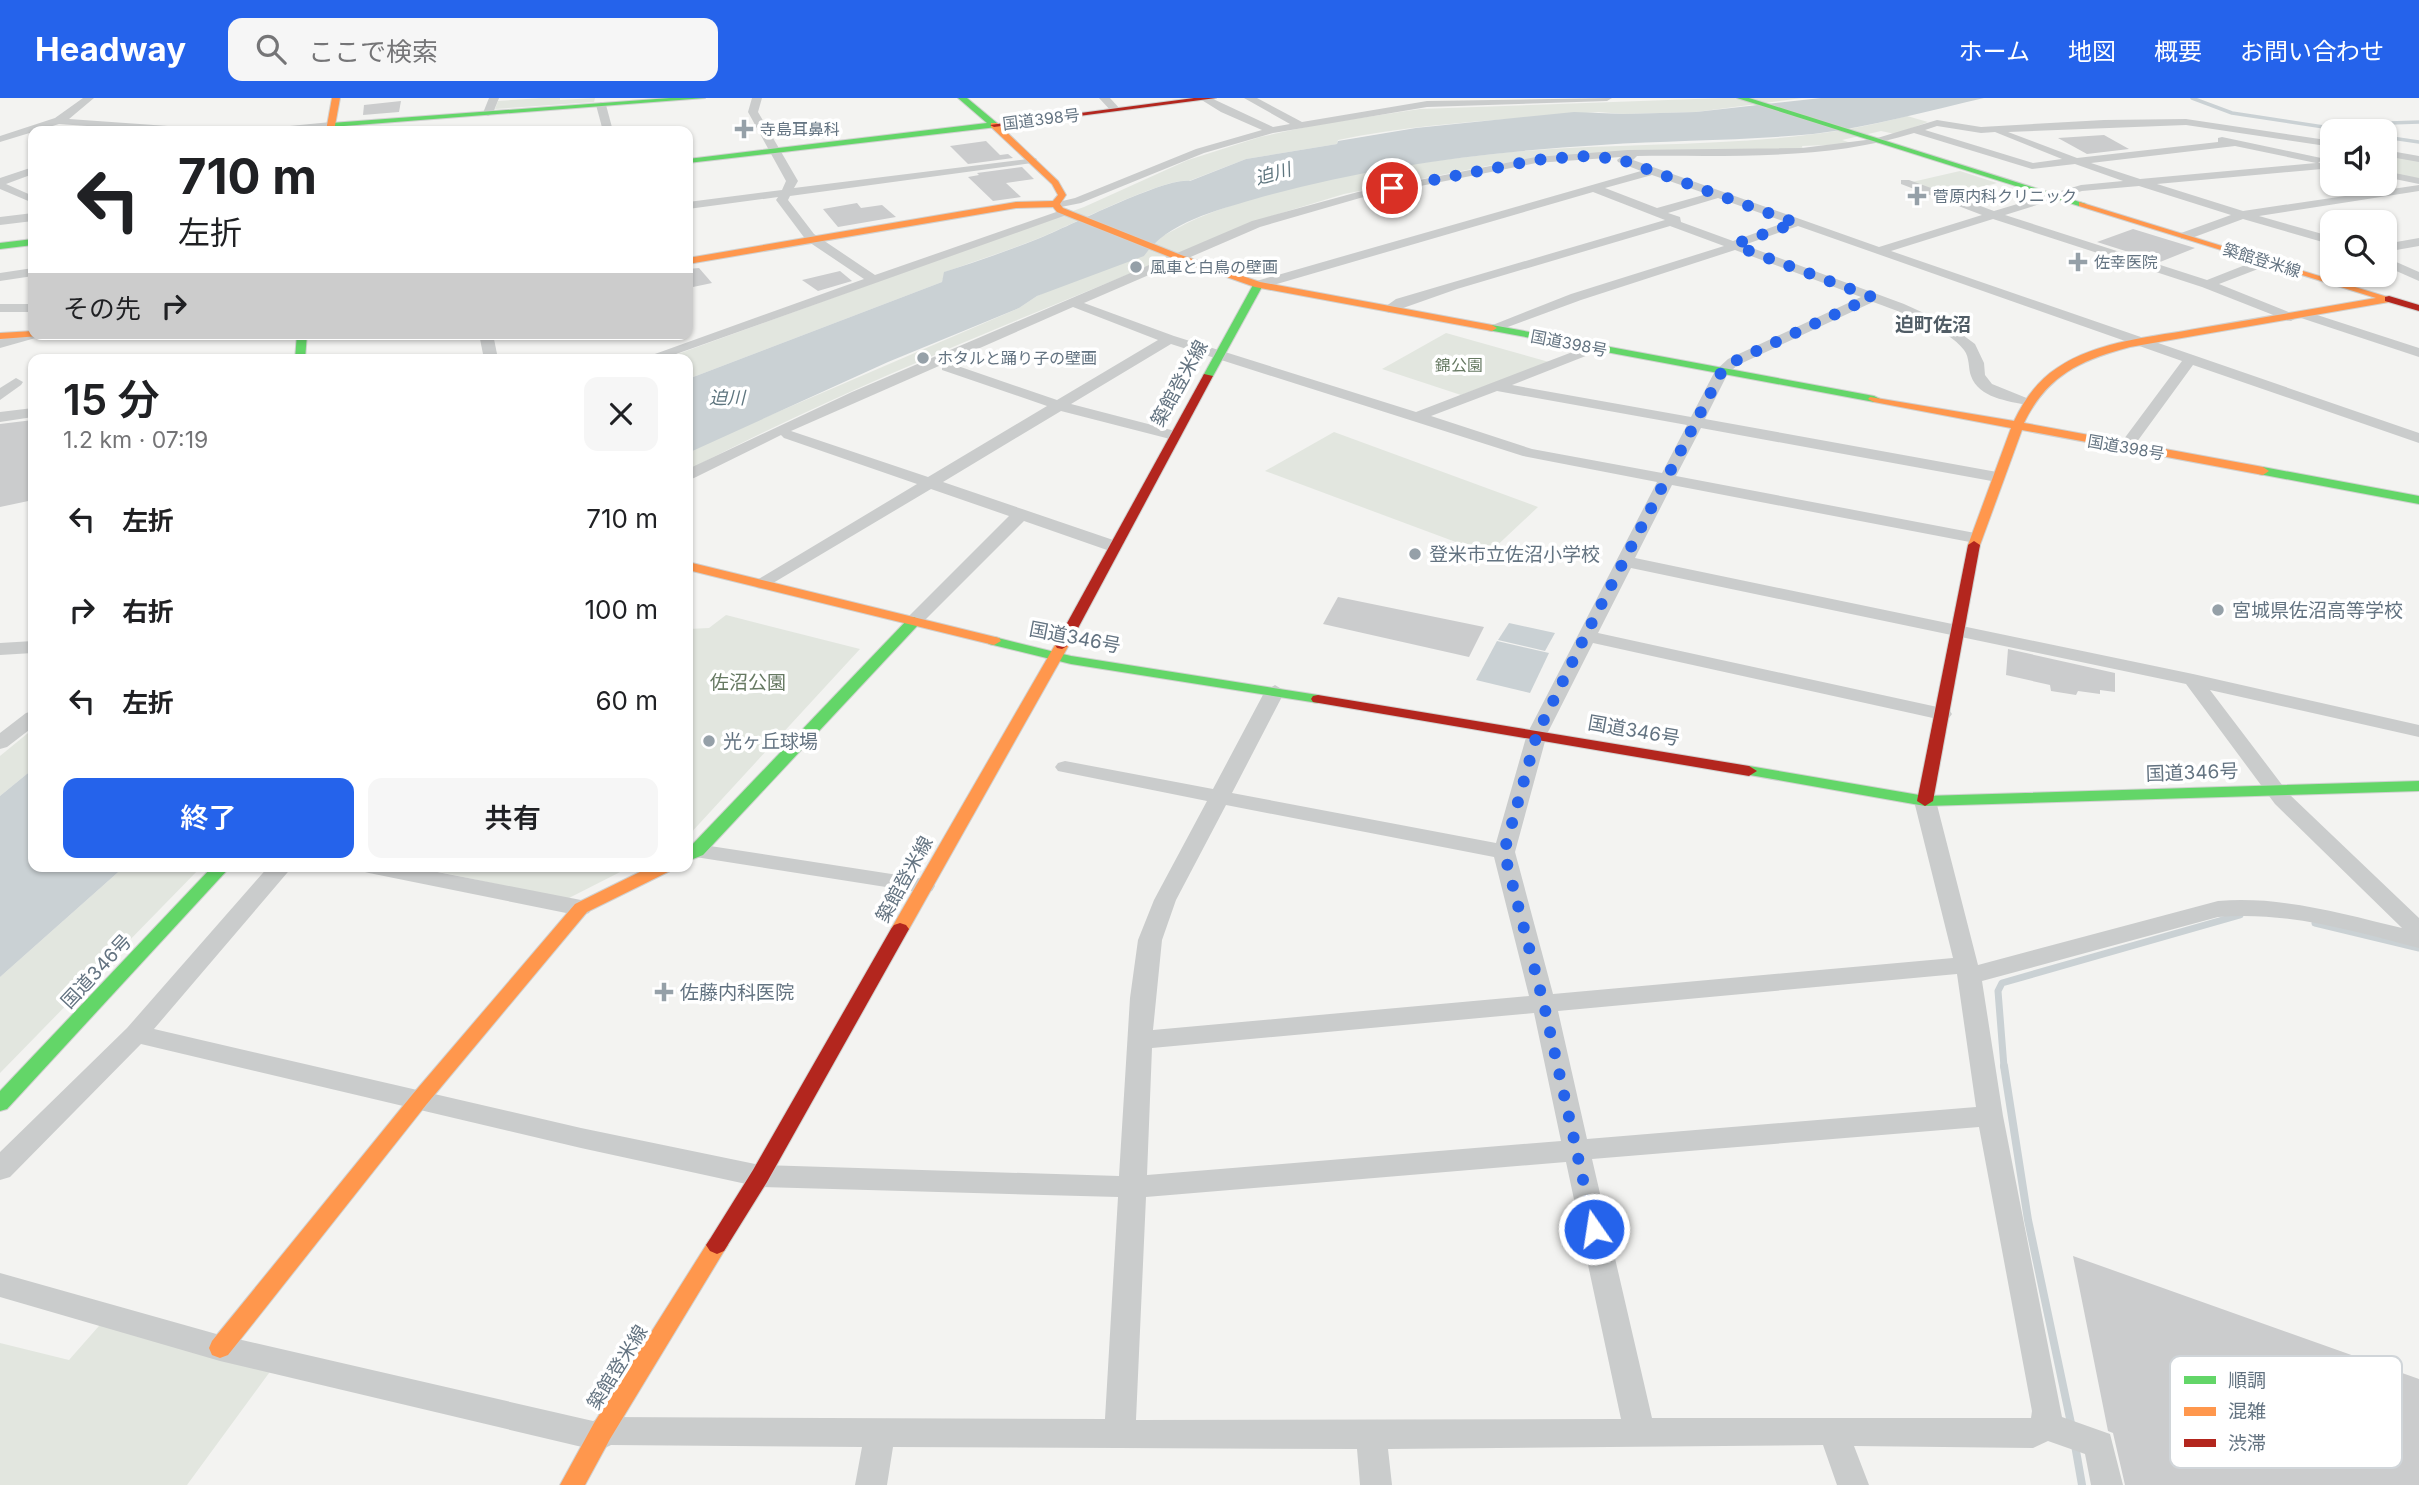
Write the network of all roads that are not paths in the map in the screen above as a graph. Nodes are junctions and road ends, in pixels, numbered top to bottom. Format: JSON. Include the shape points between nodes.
{"nodes":[{"id":1,"x":89,"y":98,"type":"edge"},
{"id":2,"x":336,"y":98,"type":"edge"},
{"id":3,"x":701,"y":98,"type":"edge"},
{"id":4,"x":757,"y":98,"type":"edge"},
{"id":5,"x":962,"y":98,"type":"edge"},
{"id":6,"x":1104,"y":98,"type":"edge"},
{"id":7,"x":1212,"y":98,"type":"edge"},
{"id":8,"x":1249,"y":98,"type":"edge"},
{"id":9,"x":1607,"y":98,"type":"edge"},
{"id":10,"x":1741,"y":98,"type":"edge"},
{"id":11,"x":1205,"y":99,"type":"edge"},
{"id":12,"x":1423,"y":101,"type":"edge"},
{"id":13,"x":601,"y":105,"type":"junction"},
{"id":14,"x":491,"y":106,"type":"edge"},
{"id":15,"x":1116,"y":110,"type":"junction"},
{"id":16,"x":60,"y":121,"type":"junction"},
{"id":17,"x":2148,"y":121,"type":"junction"},
{"id":18,"x":1300,"y":124,"type":"junction"},
{"id":19,"x":994,"y":125,"type":"junction"},
{"id":20,"x":43,"y":126,"type":"edge"},
{"id":21,"x":128,"y":126,"type":"edge"},
{"id":22,"x":331,"y":126,"type":"edge"},
{"id":23,"x":346,"y":126,"type":"edge"},
{"id":24,"x":607,"y":126,"type":"edge"},
{"id":25,"x":1272,"y":130,"type":"junction"},
{"id":26,"x":1914,"y":130,"type":"junction"},
{"id":27,"x":1995,"y":130,"type":"junction"},
{"id":28,"x":28,"y":131,"type":"edge"},
{"id":29,"x":0,"y":139,"type":"edge"},
{"id":30,"x":1880,"y":141,"type":"junction"},
{"id":31,"x":2320,"y":142,"type":"edge"},
{"id":32,"x":2235,"y":143,"type":"junction"},
{"id":33,"x":776,"y":150,"type":"junction"},
{"id":34,"x":1663,"y":153,"type":"junction"},
{"id":35,"x":2397,"y":155,"type":"edge"},
{"id":36,"x":1581,"y":156,"type":"junction"},
{"id":37,"x":2419,"y":159,"type":"edge"},
{"id":38,"x":693,"y":160,"type":"edge"},
{"id":39,"x":1032,"y":160,"type":"junction"},
{"id":40,"x":1622,"y":160,"type":"junction"},
{"id":41,"x":2320,"y":161,"type":"edge"},
{"id":42,"x":2076,"y":162,"type":"junction"},
{"id":43,"x":2320,"y":165,"type":"edge"},
{"id":44,"x":28,"y":172,"type":"edge"},
{"id":45,"x":1649,"y":172,"type":"junction"},
{"id":46,"x":2397,"y":176,"type":"edge"},
{"id":47,"x":2419,"y":181,"type":"edge"},
{"id":48,"x":1905,"y":182,"type":"dead end"},
{"id":49,"x":2136,"y":182,"type":"junction"},
{"id":50,"x":0,"y":184,"type":"edge"},
{"id":51,"x":1593,"y":188,"type":"junction"},
{"id":52,"x":2419,"y":188,"type":"edge"},
{"id":53,"x":2397,"y":191,"type":"edge"},
{"id":54,"x":788,"y":193,"type":"junction"},
{"id":55,"x":2397,"y":194,"type":"edge"},
{"id":56,"x":1716,"y":195,"type":"junction"},
{"id":57,"x":2052,"y":195,"type":"junction"},
{"id":58,"x":2366,"y":196,"type":"edge"},
{"id":59,"x":28,"y":198,"type":"edge"},
{"id":60,"x":2410,"y":200,"type":"dead end"},
{"id":61,"x":693,"y":205,"type":"edge"},
{"id":62,"x":1063,"y":206,"type":"junction"},
{"id":63,"x":1657,"y":212,"type":"junction"},
{"id":64,"x":1992,"y":215,"type":"junction"},
{"id":65,"x":2242,"y":215,"type":"junction"},
{"id":66,"x":28,"y":218,"type":"edge"},
{"id":67,"x":0,"y":221,"type":"edge"},
{"id":68,"x":1671,"y":222,"type":"junction"},
{"id":69,"x":1796,"y":223,"type":"junction"},
{"id":70,"x":2185,"y":236,"type":"junction"},
{"id":71,"x":2320,"y":237,"type":"edge"},
{"id":72,"x":812,"y":239,"type":"junction"},
{"id":73,"x":2419,"y":242,"type":"edge"},
{"id":74,"x":28,"y":243,"type":"edge"},
{"id":75,"x":0,"y":246,"type":"edge"},
{"id":76,"x":1736,"y":246,"type":"junction"},
{"id":77,"x":2397,"y":246,"type":"edge"},
{"id":78,"x":1879,"y":251,"type":"junction"},
{"id":79,"x":1178,"y":257,"type":"junction"},
{"id":80,"x":693,"y":260,"type":"edge"},
{"id":81,"x":2267,"y":261,"type":"junction"},
{"id":82,"x":2397,"y":267,"type":"edge"},
{"id":83,"x":28,"y":273,"type":"edge"},
{"id":84,"x":0,"y":277,"type":"edge"},
{"id":85,"x":2419,"y":277,"type":"edge"},
{"id":86,"x":873,"y":280,"type":"junction"},
{"id":87,"x":2207,"y":284,"type":"junction"},
{"id":88,"x":1258,"y":285,"type":"junction"},
{"id":89,"x":2419,"y":294,"type":"edge"},
{"id":90,"x":1872,"y":297,"type":"junction"},
{"id":91,"x":2389,"y":299,"type":"junction"},
{"id":92,"x":1077,"y":305,"type":"junction"},
{"id":93,"x":0,"y":308,"type":"edge"},
{"id":94,"x":28,"y":308,"type":"edge"},
{"id":95,"x":2419,"y":308,"type":"edge"},
{"id":96,"x":1389,"y":309,"type":"junction"},
{"id":97,"x":2297,"y":316,"type":"junction"},
{"id":98,"x":1492,"y":328,"type":"junction"},
{"id":99,"x":693,"y":334,"type":"edge"},
{"id":100,"x":28,"y":335,"type":"edge"},
{"id":101,"x":28,"y":336,"type":"edge"},
{"id":102,"x":0,"y":337,"type":"edge"},
{"id":103,"x":1168,"y":339,"type":"junction"},
{"id":104,"x":698,"y":341,"type":"junction"},
{"id":105,"x":2143,"y":343,"type":"junction"},
{"id":106,"x":0,"y":344,"type":"edge"},
{"id":107,"x":1596,"y":348,"type":"junction"},
{"id":108,"x":2419,"y":353,"type":"edge"},
{"id":109,"x":662,"y":354,"type":"edge"},
{"id":110,"x":1220,"y":354,"type":"junction"},
{"id":111,"x":2190,"y":359,"type":"junction"},
{"id":112,"x":947,"y":367,"type":"junction"},
{"id":113,"x":1722,"y":371,"type":"junction"},
{"id":114,"x":16,"y":383,"type":"dead end"},
{"id":115,"x":1496,"y":386,"type":"junction"},
{"id":116,"x":0,"y":396,"type":"edge"},
{"id":117,"x":2027,"y":401,"type":"junction"},
{"id":118,"x":1060,"y":406,"type":"junction"},
{"id":119,"x":28,"y":414,"type":"edge"},
{"id":120,"x":1418,"y":416,"type":"junction"},
{"id":121,"x":0,"y":418,"type":"edge"},
{"id":122,"x":1694,"y":422,"type":"junction"},
{"id":123,"x":2017,"y":427,"type":"junction"},
{"id":124,"x":789,"y":435,"type":"junction"},
{"id":125,"x":1174,"y":435,"type":"junction"},
{"id":126,"x":2419,"y":438,"type":"edge"},
{"id":127,"x":2126,"y":447,"type":"junction"},
{"id":128,"x":693,"y":472,"type":"edge"},
{"id":129,"x":1997,"y":477,"type":"junction"},
{"id":130,"x":1665,"y":480,"type":"junction"},
{"id":131,"x":693,"y":483,"type":"edge"},
{"id":132,"x":931,"y":485,"type":"junction"},
{"id":133,"x":2419,"y":500,"type":"edge"},
{"id":134,"x":1021,"y":514,"type":"junction"},
{"id":135,"x":1975,"y":538,"type":"junction"},
{"id":136,"x":1113,"y":546,"type":"junction"},
{"id":137,"x":1625,"y":561,"type":"junction"},
{"id":138,"x":693,"y":567,"type":"edge"},
{"id":139,"x":763,"y":584,"type":"junction"},
{"id":140,"x":914,"y":621,"type":"junction"},
{"id":141,"x":1956,"y":631,"type":"junction"},
{"id":142,"x":1585,"y":636,"type":"junction"},
{"id":143,"x":28,"y":647,"type":"edge"},
{"id":144,"x":0,"y":649,"type":"edge"},
{"id":145,"x":1054,"y":657,"type":"junction"},
{"id":146,"x":2193,"y":680,"type":"junction"},
{"id":147,"x":1275,"y":691,"type":"junction"},
{"id":148,"x":1942,"y":714,"type":"junction"},
{"id":149,"x":28,"y":721,"type":"edge"},
{"id":150,"x":2419,"y":732,"type":"edge"},
{"id":151,"x":1537,"y":734,"type":"junction"},
{"id":152,"x":0,"y":743,"type":"edge"},
{"id":153,"x":1065,"y":767,"type":"dead end"},
{"id":154,"x":2419,"y":786,"type":"edge"},
{"id":155,"x":2276,"y":791,"type":"junction"},
{"id":156,"x":1221,"y":796,"type":"junction"},
{"id":157,"x":1924,"y":802,"type":"junction"},
{"id":158,"x":1504,"y":852,"type":"junction"},
{"id":159,"x":693,"y":853,"type":"edge"},
{"id":160,"x":693,"y":854,"type":"edge"},
{"id":161,"x":217,"y":872,"type":"edge"},
{"id":162,"x":277,"y":872,"type":"edge"},
{"id":163,"x":399,"y":872,"type":"edge"},
{"id":164,"x":654,"y":872,"type":"edge"},
{"id":165,"x":924,"y":886,"type":"junction"},
{"id":166,"x":581,"y":908,"type":"junction"},
{"id":167,"x":2419,"y":931,"type":"edge"},
{"id":168,"x":2419,"y":940,"type":"edge"},
{"id":169,"x":1967,"y":971,"type":"junction"},
{"id":170,"x":1544,"y":1005,"type":"junction"},
{"id":171,"x":136,"y":1034,"type":"junction"},
{"id":172,"x":1140,"y":1040,"type":"junction"},
{"id":173,"x":419,"y":1100,"type":"junction"},
{"id":174,"x":0,"y":1104,"type":"edge"},
{"id":175,"x":1990,"y":1116,"type":"junction"},
{"id":176,"x":1577,"y":1152,"type":"junction"},
{"id":177,"x":0,"y":1169,"type":"edge"},
{"id":178,"x":760,"y":1176,"type":"junction"},
{"id":179,"x":1134,"y":1187,"type":"junction"},
{"id":180,"x":0,"y":1284,"type":"edge"},
{"id":181,"x":220,"y":1348,"type":"junction"},
{"id":182,"x":2049,"y":1428,"type":"junction"},
{"id":183,"x":1833,"y":1431,"type":"junction"},
{"id":184,"x":1120,"y":1433,"type":"junction"},
{"id":185,"x":601,"y":1434,"type":"junction"},
{"id":186,"x":880,"y":1434,"type":"junction"},
{"id":187,"x":1640,"y":1434,"type":"junction"},
{"id":188,"x":1371,"y":1435,"type":"junction"},
{"id":189,"x":572,"y":1485,"type":"edge"},
{"id":190,"x":872,"y":1485,"type":"edge"},
{"id":191,"x":1376,"y":1485,"type":"edge"},
{"id":192,"x":1853,"y":1485,"type":"edge"},
{"id":193,"x":2107,"y":1485,"type":"edge"}],
"edges":[{"from":1,"to":16,"type":"street"},
{"from":2,"to":22,"type":"main road"},
{"from":3,"to":13,"type":"main road"},
{"from":4,"to":33,"type":"street","via":[[753,112]]},
{"from":5,"to":19,"type":"main road"},
{"from":6,"to":15,"type":"street"},
{"from":7,"to":11,"type":"main road","name":"国道398号"},
{"from":8,"to":18,"type":"street"},
{"from":9,"to":12,"type":"street"},
{"from":10,"to":30,"type":"main road","name":"築館登米線"},
{"from":11,"to":15,"type":"main road","name":"国道398号"},
{"from":11,"to":25,"type":"street"},
{"from":12,"to":18,"type":"street"},
{"from":13,"to":14,"type":"main road"},
{"from":13,"to":24,"type":"street"},
{"from":14,"to":23,"type":"main road"},
{"from":15,"to":19,"type":"main road","name":"国道398号"},
{"from":16,"to":20,"type":"street"},
{"from":16,"to":21,"type":"street"},
{"from":17,"to":27,"type":"street"},
{"from":17,"to":31,"type":"street","via":[[2198,123]]},
{"from":17,"to":32,"type":"street"},
{"from":18,"to":25,"type":"street"},
{"from":19,"to":33,"type":"main road"},
{"from":19,"to":39,"type":"main road","name":"国道398号"},
{"from":25,"to":62,"type":"street","via":[[1211,147]]},
{"from":26,"to":27,"type":"street","via":[[1937,122]]},
{"from":26,"to":30,"type":"street"},
{"from":26,"to":42,"type":"street","via":[[2023,165]]},
{"from":27,"to":42,"type":"street"},
{"from":28,"to":29,"type":"street"},
{"from":30,"to":34,"type":"street","via":[[1771,153]]},
{"from":30,"to":57,"type":"main road","name":"築館登米線"},
{"from":32,"to":41,"type":"street"},
{"from":32,"to":42,"type":"street"},
{"from":33,"to":38,"type":"main road"},
{"from":33,"to":54,"type":"street","via":[[792,181]]},
{"from":34,"to":36,"type":"street"},
{"from":34,"to":40,"type":"street"},
{"from":35,"to":37,"type":"street"},
{"from":36,"to":40,"type":"street"},
{"from":36,"to":79,"type":"street","via":[[1481,170],[1315,205]]},
{"from":39,"to":54,"type":"street"},
{"from":39,"to":62,"type":"main road","name":"国道398号","via":[[1059,189]]},
{"from":40,"to":45,"type":"street"},
{"from":42,"to":49,"type":"street"},
{"from":43,"to":49,"type":"street"},
{"from":44,"to":50,"type":"street"},
{"from":45,"to":51,"type":"street"},
{"from":45,"to":56,"type":"street"},
{"from":46,"to":47,"type":"street"},
{"from":48,"to":64,"type":"street"},
{"from":49,"to":57,"type":"street"},
{"from":49,"to":65,"type":"street"},
{"from":50,"to":59,"type":"street"},
{"from":51,"to":63,"type":"street"},
{"from":51,"to":88,"type":"street"},
{"from":52,"to":53,"type":"street"},
{"from":54,"to":61,"type":"street"},
{"from":54,"to":72,"type":"street","via":[[782,200]]},
{"from":55,"to":60,"type":"street"},
{"from":56,"to":63,"type":"street"},
{"from":56,"to":69,"type":"street"},
{"from":57,"to":64,"type":"street"},
{"from":57,"to":70,"type":"main road","name":"築館登米線"},
{"from":58,"to":65,"type":"street"},
{"from":62,"to":72,"type":"main road","via":[[1016,205]]},
{"from":62,"to":79,"type":"main road","name":"国道398号"},
{"from":62,"to":86,"type":"street"},
{"from":63,"to":68,"type":"street","via":[[1676,220]]},
{"from":64,"to":78,"type":"street"},
{"from":64,"to":87,"type":"street"},
{"from":65,"to":70,"type":"street"},
{"from":65,"to":71,"type":"street"},
{"from":66,"to":67,"type":"street"},
{"from":68,"to":76,"type":"street"},
{"from":68,"to":96,"type":"street","via":[[1440,289]]},
{"from":69,"to":76,"type":"street"},
{"from":69,"to":78,"type":"street"},
{"from":70,"to":81,"type":"main road","name":"築館登米線"},
{"from":72,"to":80,"type":"main road"},
{"from":72,"to":86,"type":"street"},
{"from":73,"to":77,"type":"street"},
{"from":74,"to":75,"type":"main road"},
{"from":76,"to":90,"type":"street"},
{"from":76,"to":98,"type":"street"},
{"from":78,"to":105,"type":"street"},
{"from":79,"to":88,"type":"main road","name":"国道398号"},
{"from":79,"to":92,"type":"street"},
{"from":81,"to":87,"type":"street"},
{"from":81,"to":91,"type":"main road","name":"築館登米線"},
{"from":82,"to":85,"type":"street"},
{"from":83,"to":84,"type":"street"},
{"from":86,"to":104,"type":"street"},
{"from":87,"to":97,"type":"street"},
{"from":88,"to":96,"type":"main road","name":"国道398号"},
{"from":88,"to":110,"type":"main road","name":"築館登米線"},
{"from":89,"to":91,"type":"main road"},
{"from":90,"to":113,"type":"street"},
{"from":90,"to":117,"type":"street","via":[[1953,333],[1974,353],[1978,376],[1987,387]]},
{"from":91,"to":95,"type":"main road","name":"築館登米線"},
{"from":91,"to":97,"type":"main road"},
{"from":92,"to":103,"type":"street"},
{"from":92,"to":112,"type":"street","via":[[1062,317]]},
{"from":92,"to":128,"type":"street","via":[[857,395]]},
{"from":93,"to":94,"type":"street"},
{"from":96,"to":98,"type":"main road","name":"国道398号"},
{"from":97,"to":105,"type":"main road"},
{"from":97,"to":108,"type":"street"},
{"from":98,"to":107,"type":"main road","name":"国道398号"},
{"from":99,"to":104,"type":"street"},
{"from":100,"to":102,"type":"main road"},
{"from":101,"to":106,"type":"street"},
{"from":103,"to":110,"type":"street"},
{"from":103,"to":118,"type":"street"},
{"from":104,"to":109,"type":"street"},
{"from":105,"to":111,"type":"street"},
{"from":105,"to":117,"type":"main road","via":[[2073,363],[2040,384]]},
{"from":107,"to":113,"type":"main road","name":"国道398号"},
{"from":107,"to":115,"type":"street"},
{"from":110,"to":120,"type":"street"},
{"from":110,"to":125,"type":"main road","name":"築館登米線"},
{"from":111,"to":126,"type":"street"},
{"from":111,"to":127,"type":"street"},
{"from":112,"to":118,"type":"street"},
{"from":112,"to":124,"type":"street"},
{"from":113,"to":122,"type":"street"},
{"from":113,"to":123,"type":"main road","name":"国道398号"},
{"from":114,"to":116,"type":"street"},
{"from":115,"to":120,"type":"street"},
{"from":115,"to":122,"type":"street"},
{"from":117,"to":123,"type":"main road"},
{"from":118,"to":125,"type":"street"},
{"from":118,"to":132,"type":"street"},
{"from":119,"to":121,"type":"street"},
{"from":120,"to":130,"type":"street","via":[[1528,453]]},
{"from":122,"to":129,"type":"street"},
{"from":122,"to":130,"type":"street"},
{"from":123,"to":127,"type":"main road","name":"国道398号"},
{"from":123,"to":129,"type":"main road"},
{"from":124,"to":131,"type":"street"},
{"from":124,"to":132,"type":"street"},
{"from":125,"to":136,"type":"main road","name":"築館登米線"},
{"from":127,"to":133,"type":"main road","name":"国道398号"},
{"from":129,"to":135,"type":"main road"},
{"from":130,"to":135,"type":"street"},
{"from":130,"to":137,"type":"street"},
{"from":132,"to":134,"type":"street"},
{"from":132,"to":139,"type":"street"},
{"from":134,"to":136,"type":"street"},
{"from":134,"to":140,"type":"street"},
{"from":135,"to":141,"type":"main road"},
{"from":136,"to":145,"type":"main road","name":"築館登米線"},
{"from":137,"to":141,"type":"street"},
{"from":137,"to":142,"type":"street"},
{"from":138,"to":139,"type":"main road","name":"国道346号"},
{"from":139,"to":140,"type":"main road","name":"国道346号"},
{"from":140,"to":145,"type":"main road","name":"国道346号"},
{"from":140,"to":159,"type":"main road"},
{"from":141,"to":146,"type":"street"},
{"from":141,"to":148,"type":"main road"},
{"from":142,"to":148,"type":"street"},
{"from":142,"to":151,"type":"street"},
{"from":143,"to":144,"type":"street"},
{"from":145,"to":147,"type":"main road","name":"国道346号"},
{"from":145,"to":165,"type":"main road","name":"築館登米線"},
{"from":146,"to":150,"type":"street"},
{"from":146,"to":155,"type":"street"},
{"from":147,"to":151,"type":"main road","name":"国道346号"},
{"from":147,"to":156,"type":"street"},
{"from":148,"to":157,"type":"main road"},
{"from":149,"to":152,"type":"street"},
{"from":151,"to":157,"type":"main road","name":"国道346号"},
{"from":151,"to":158,"type":"street"},
{"from":153,"to":156,"type":"street"},
{"from":154,"to":155,"type":"main road","name":"国道346号"},
{"from":155,"to":157,"type":"main road","name":"国道346号"},
{"from":155,"to":167,"type":"street"},
{"from":156,"to":158,"type":"street"},
{"from":156,"to":172,"type":"street","via":[[1165,901],[1150,940]]},
{"from":157,"to":169,"type":"street"},
{"from":158,"to":170,"type":"street"},
{"from":160,"to":165,"type":"street"},
{"from":161,"to":174,"type":"main road","name":"国道346号"},
{"from":162,"to":171,"type":"street"},
{"from":163,"to":166,"type":"street"},
{"from":164,"to":166,"type":"main road"},
{"from":165,"to":178,"type":"main road","name":"築館登米線"},
{"from":166,"to":173,"type":"main road"},
{"from":168,"to":169,"type":"street","via":[[2282,908],[2240,905]]},
{"from":169,"to":170,"type":"street"},
{"from":169,"to":175,"type":"street"},
{"from":170,"to":172,"type":"street"},
{"from":170,"to":176,"type":"street"},
{"from":171,"to":173,"type":"street"},
{"from":171,"to":177,"type":"street"},
{"from":172,"to":179,"type":"street"},
{"from":173,"to":178,"type":"street"},
{"from":173,"to":181,"type":"main road"},
{"from":175,"to":176,"type":"street"},
{"from":175,"to":182,"type":"street"},
{"from":176,"to":179,"type":"street"},
{"from":176,"to":187,"type":"street"},
{"from":178,"to":179,"type":"street"},
{"from":178,"to":185,"type":"main road","name":"築館登米線"},
{"from":179,"to":184,"type":"street"},
{"from":180,"to":181,"type":"street"},
{"from":181,"to":185,"type":"street"},
{"from":182,"to":183,"type":"street","via":[[2033,1434]]},
{"from":182,"to":193,"type":"street","via":[[2099,1444]]},
{"from":183,"to":187,"type":"street"},
{"from":183,"to":192,"type":"street"},
{"from":184,"to":186,"type":"street"},
{"from":184,"to":188,"type":"street"},
{"from":185,"to":186,"type":"street"},
{"from":185,"to":189,"type":"main road","name":"築館登米線"},
{"from":186,"to":190,"type":"street"},
{"from":187,"to":188,"type":"street"},
{"from":188,"to":191,"type":"street"}]}
